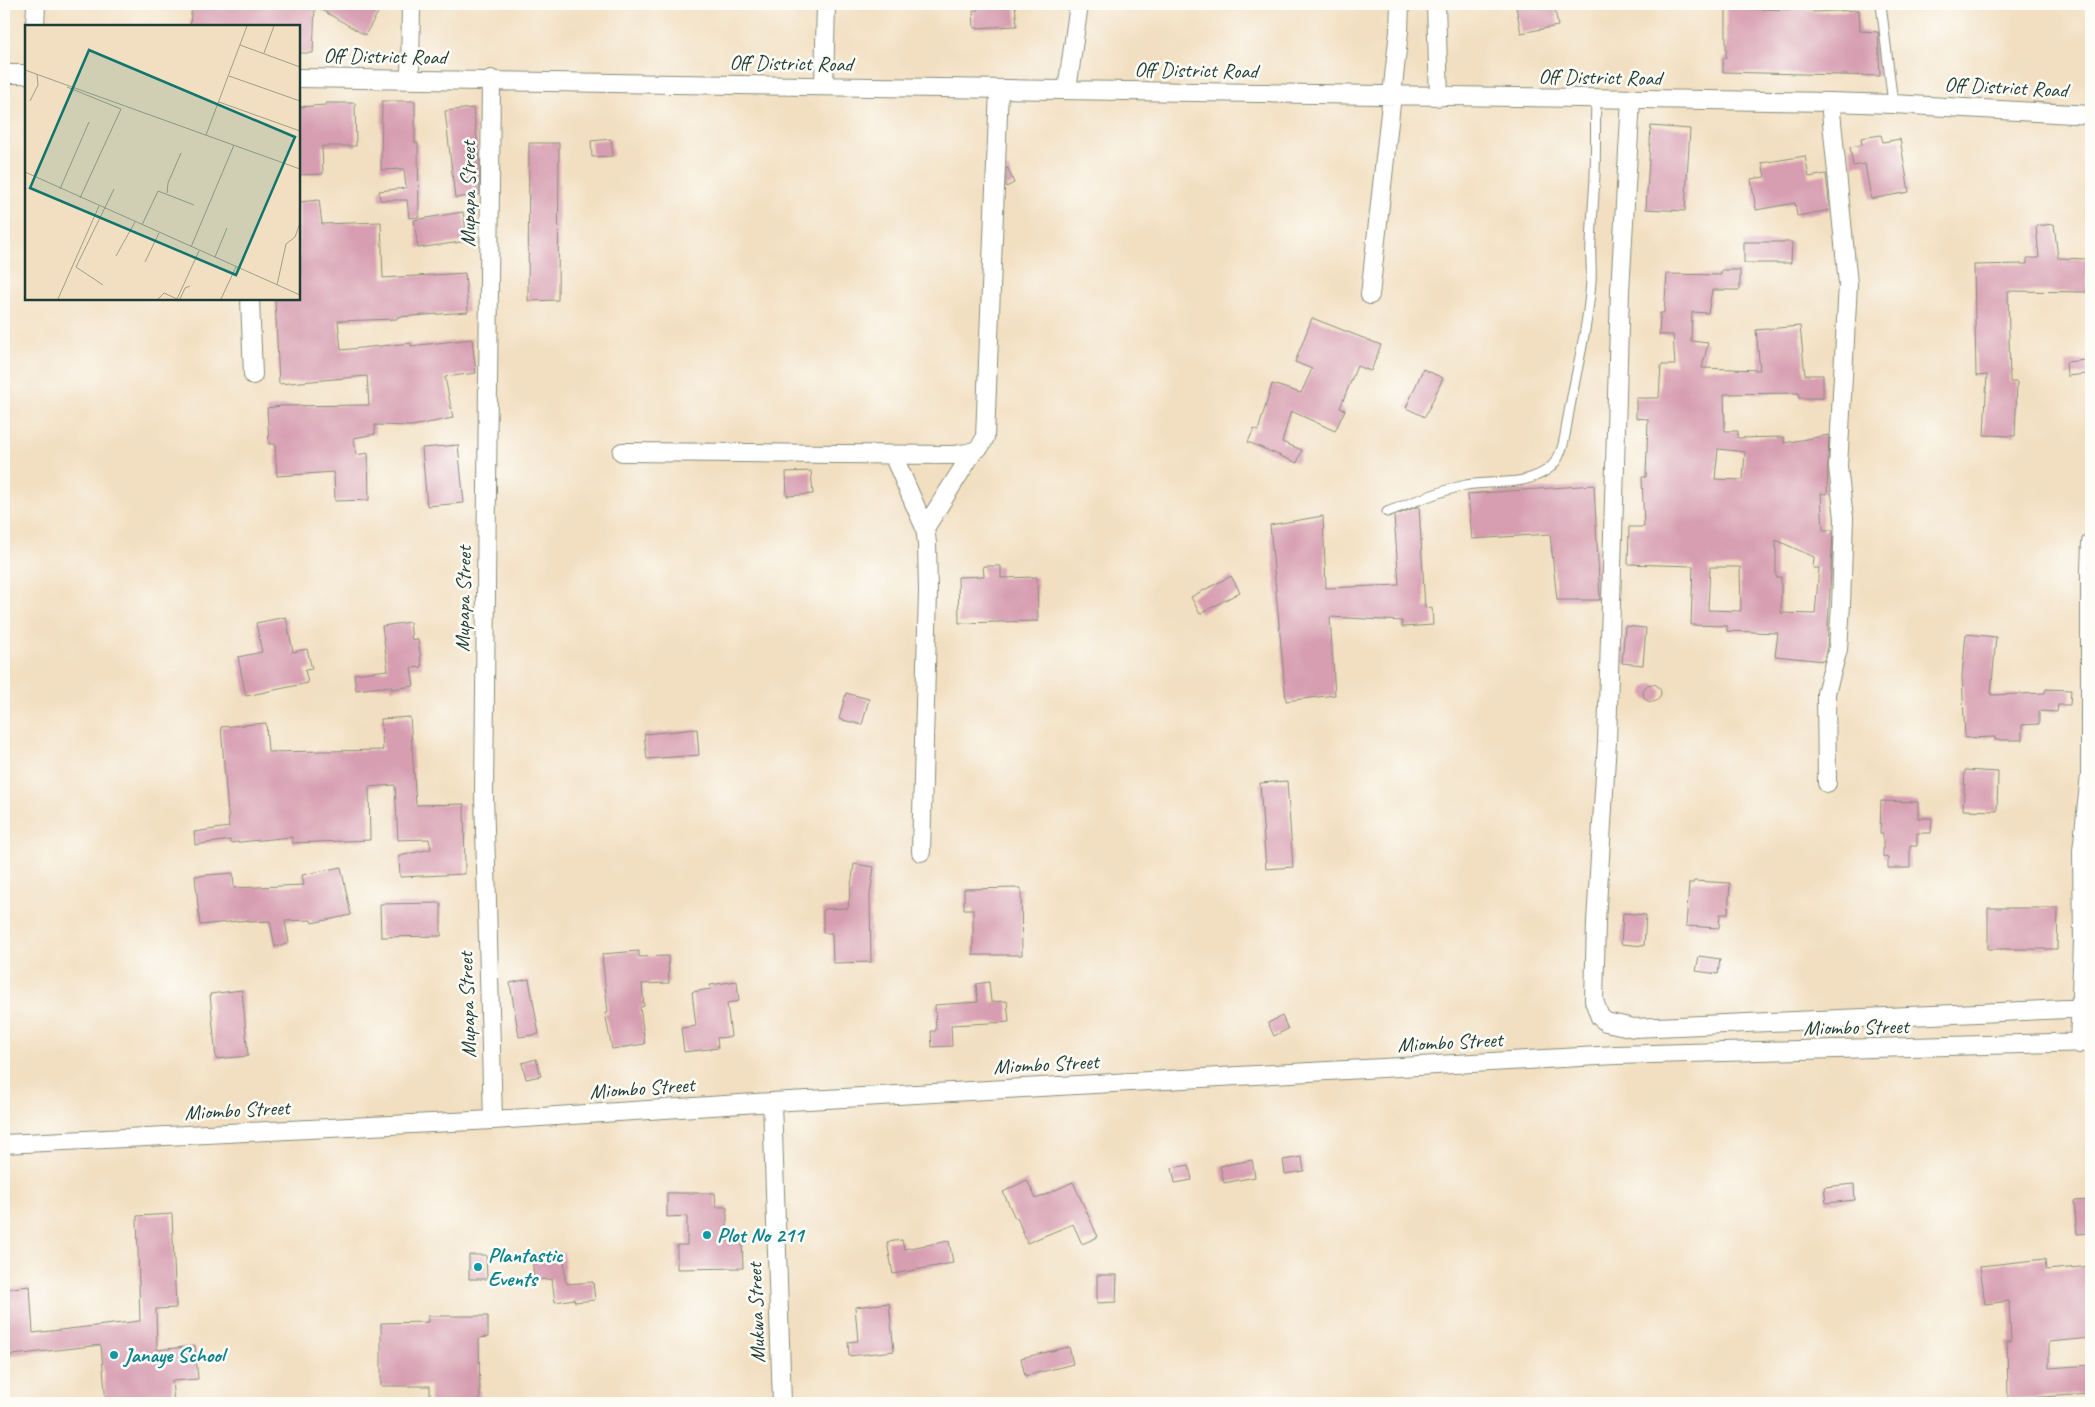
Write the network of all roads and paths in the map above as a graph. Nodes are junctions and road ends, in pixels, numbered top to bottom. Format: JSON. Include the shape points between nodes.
{"nodes":[{"id":1,"x":36,"y":4,"type":"edge"},
{"id":2,"x":410,"y":4,"type":"edge"},
{"id":3,"x":826,"y":4,"type":"edge"},
{"id":4,"x":1080,"y":4,"type":"edge"},
{"id":5,"x":1400,"y":4,"type":"edge"},
{"id":6,"x":1436,"y":4,"type":"edge"},
{"id":7,"x":1881,"y":4,"type":"edge"},
{"id":8,"x":35,"y":25,"type":"edge"},
{"id":9,"x":4,"y":74,"type":"edge"},
{"id":10,"x":25,"y":74,"type":"edge"},
{"id":11,"x":300,"y":78,"type":"edge"},
{"id":12,"x":410,"y":79,"type":"junction"},
{"id":13,"x":491,"y":79,"type":"junction"},
{"id":14,"x":824,"y":86,"type":"junction"},
{"id":15,"x":999,"y":89,"type":"junction"},
{"id":16,"x":1067,"y":90,"type":"junction"},
{"id":17,"x":1391,"y":96,"type":"junction"},
{"id":18,"x":1439,"y":98,"type":"junction"},
{"id":19,"x":1596,"y":99,"type":"junction"},
{"id":20,"x":1631,"y":99,"type":"junction"},
{"id":21,"x":1830,"y":102,"type":"junction"},
{"id":22,"x":1893,"y":104,"type":"junction"},
{"id":23,"x":2091,"y":114,"type":"edge"},
{"id":24,"x":1370,"y":295,"type":"dead end"},
{"id":25,"x":250,"y":300,"type":"edge"},
{"id":26,"x":253,"y":375,"type":"dead end"},
{"id":27,"x":622,"y":452,"type":"dead end"},
{"id":28,"x":973,"y":452,"type":"junction"},
{"id":29,"x":893,"y":455,"type":"junction"},
{"id":30,"x":1387,"y":512,"type":"dead end"},
{"id":31,"x":925,"y":528,"type":"junction"},
{"id":32,"x":2091,"y":542,"type":"edge"},
{"id":33,"x":1827,"y":783,"type":"dead end"},
{"id":34,"x":921,"y":852,"type":"dead end"},
{"id":35,"x":2086,"y":1008,"type":"edge"},
{"id":36,"x":2085,"y":1043,"type":"edge"},
{"id":37,"x":772,"y":1102,"type":"junction"},
{"id":38,"x":493,"y":1120,"type":"junction"},
{"id":39,"x":4,"y":1144,"type":"edge"},
{"id":40,"x":782,"y":1403,"type":"edge"}],
"edges":[{"from":1,"to":8,"type":"street"},
{"from":2,"to":12,"type":"street"},
{"from":3,"to":14,"type":"street"},
{"from":4,"to":16,"type":"street"},
{"from":5,"to":17,"type":"street"},
{"from":6,"to":18,"type":"street"},
{"from":7,"to":22,"type":"lane"},
{"from":9,"to":10,"type":"street"},
{"from":11,"to":12,"type":"street","name":"Off District Road"},
{"from":12,"to":13,"type":"street","name":"Off District Road"},
{"from":13,"to":14,"type":"street","name":"Off District Road"},
{"from":13,"to":38,"type":"street","name":"Mupapa Street","via":[[484,794]]},
{"from":14,"to":15,"type":"street","name":"Off District Road"},
{"from":15,"to":16,"type":"street","name":"Off District Road"},
{"from":15,"to":28,"type":"street","via":[[985,436],[982,447]]},
{"from":16,"to":17,"type":"street","name":"Off District Road"},
{"from":17,"to":18,"type":"street","name":"Off District Road"},
{"from":17,"to":24,"type":"street"},
{"from":18,"to":19,"type":"street","name":"Off District Road"},
{"from":19,"to":20,"type":"street","name":"Off District Road"},
{"from":19,"to":30,"type":"lane","via":[[1591,287],[1585,340],[1560,454],[1550,469],[1534,478],[1468,485]]},
{"from":20,"to":21,"type":"street","name":"Off District Road"},
{"from":20,"to":35,"type":"street","via":[[1620,291],[1607,742],[1596,922],[1594,1000],[1600,1017],[1606,1022],[1634,1028]]},
{"from":21,"to":22,"type":"street","name":"Off District Road"},
{"from":21,"to":33,"type":"street","via":[[1848,284],[1838,467],[1844,518],[1842,605],[1838,649],[1826,693]]},
{"from":22,"to":23,"type":"street","name":"Off District Road"},
{"from":25,"to":26,"type":"street"},
{"from":27,"to":29,"type":"street"},
{"from":28,"to":29,"type":"street"},
{"from":28,"to":31,"type":"street"},
{"from":29,"to":31,"type":"street"},
{"from":31,"to":34,"type":"street","via":[[928,592]]},
{"from":32,"to":35,"type":"street","via":[[2090,775],[2082,851]]},
{"from":35,"to":36,"type":"street"},
{"from":36,"to":37,"type":"street","name":"Miombo Street","via":[[1616,1055]]},
{"from":37,"to":38,"type":"street","name":"Miombo Street"},
{"from":37,"to":40,"type":"street","name":"Mukwa Street"},
{"from":38,"to":39,"type":"street","name":"Miombo Street"}]}
